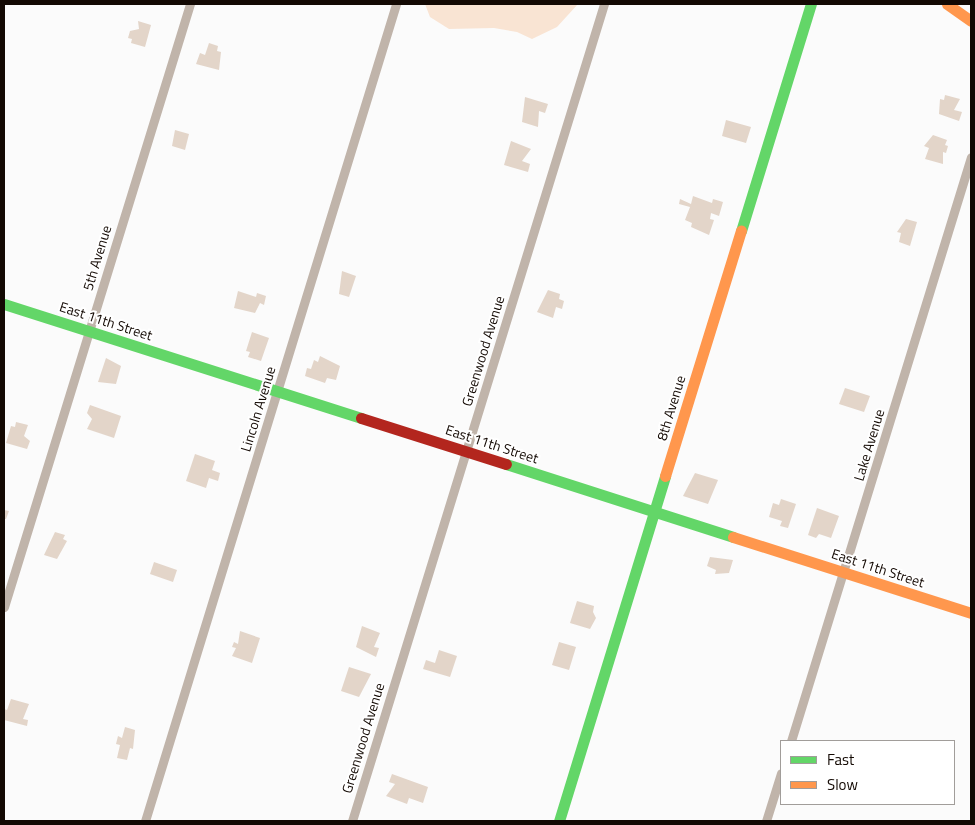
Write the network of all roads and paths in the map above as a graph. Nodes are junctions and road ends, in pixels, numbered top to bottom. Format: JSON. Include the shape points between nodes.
{"nodes":[{"id":1,"x":190,"y":4,"type":"edge"},
{"id":2,"x":396,"y":4,"type":"edge"},
{"id":3,"x":604,"y":4,"type":"edge"},
{"id":4,"x":811,"y":4,"type":"edge"},
{"id":5,"x":947,"y":4,"type":"edge"},
{"id":6,"x":971,"y":21,"type":"edge"},
{"id":7,"x":971,"y":157,"type":"edge"},
{"id":8,"x":4,"y":304,"type":"edge"},
{"id":9,"x":89,"y":331,"type":"junction"},
{"id":10,"x":278,"y":391,"type":"junction"},
{"id":11,"x":466,"y":451,"type":"junction"},
{"id":12,"x":655,"y":512,"type":"junction"},
{"id":13,"x":844,"y":572,"type":"junction"},
{"id":14,"x":4,"y":607,"type":"edge"},
{"id":15,"x":971,"y":613,"type":"edge"},
{"id":16,"x":791,"y":740,"type":"edge"},
{"id":17,"x":780,"y":776,"type":"edge"},
{"id":18,"x":145,"y":821,"type":"edge"},
{"id":19,"x":352,"y":821,"type":"edge"},
{"id":20,"x":559,"y":821,"type":"edge"},
{"id":21,"x":766,"y":821,"type":"edge"}],
"edges":[{"from":1,"to":9,"type":"street","name":"5th Avenue"},
{"from":2,"to":10,"type":"street","name":"Lincoln Avenue"},
{"from":3,"to":11,"type":"street","name":"Greenwood Avenue"},
{"from":4,"to":12,"type":"street","name":"8th Avenue"},
{"from":5,"to":6,"type":"street"},
{"from":7,"to":13,"type":"street","name":"Lake Avenue"},
{"from":8,"to":9,"type":"street","name":"East 11th Street"},
{"from":9,"to":10,"type":"street","name":"East 11th Street"},
{"from":9,"to":14,"type":"street","name":"5th Avenue"},
{"from":10,"to":11,"type":"street","name":"East 11th Street"},
{"from":10,"to":18,"type":"street","name":"Lincoln Avenue"},
{"from":11,"to":12,"type":"street","name":"East 11th Street"},
{"from":11,"to":19,"type":"street","name":"Greenwood Avenue"},
{"from":12,"to":13,"type":"street","name":"East 11th Street"},
{"from":12,"to":20,"type":"street","name":"8th Avenue"},
{"from":13,"to":15,"type":"street","name":"East 11th Street"},
{"from":13,"to":16,"type":"street","name":"Lake Avenue"},
{"from":17,"to":21,"type":"street"}]}
